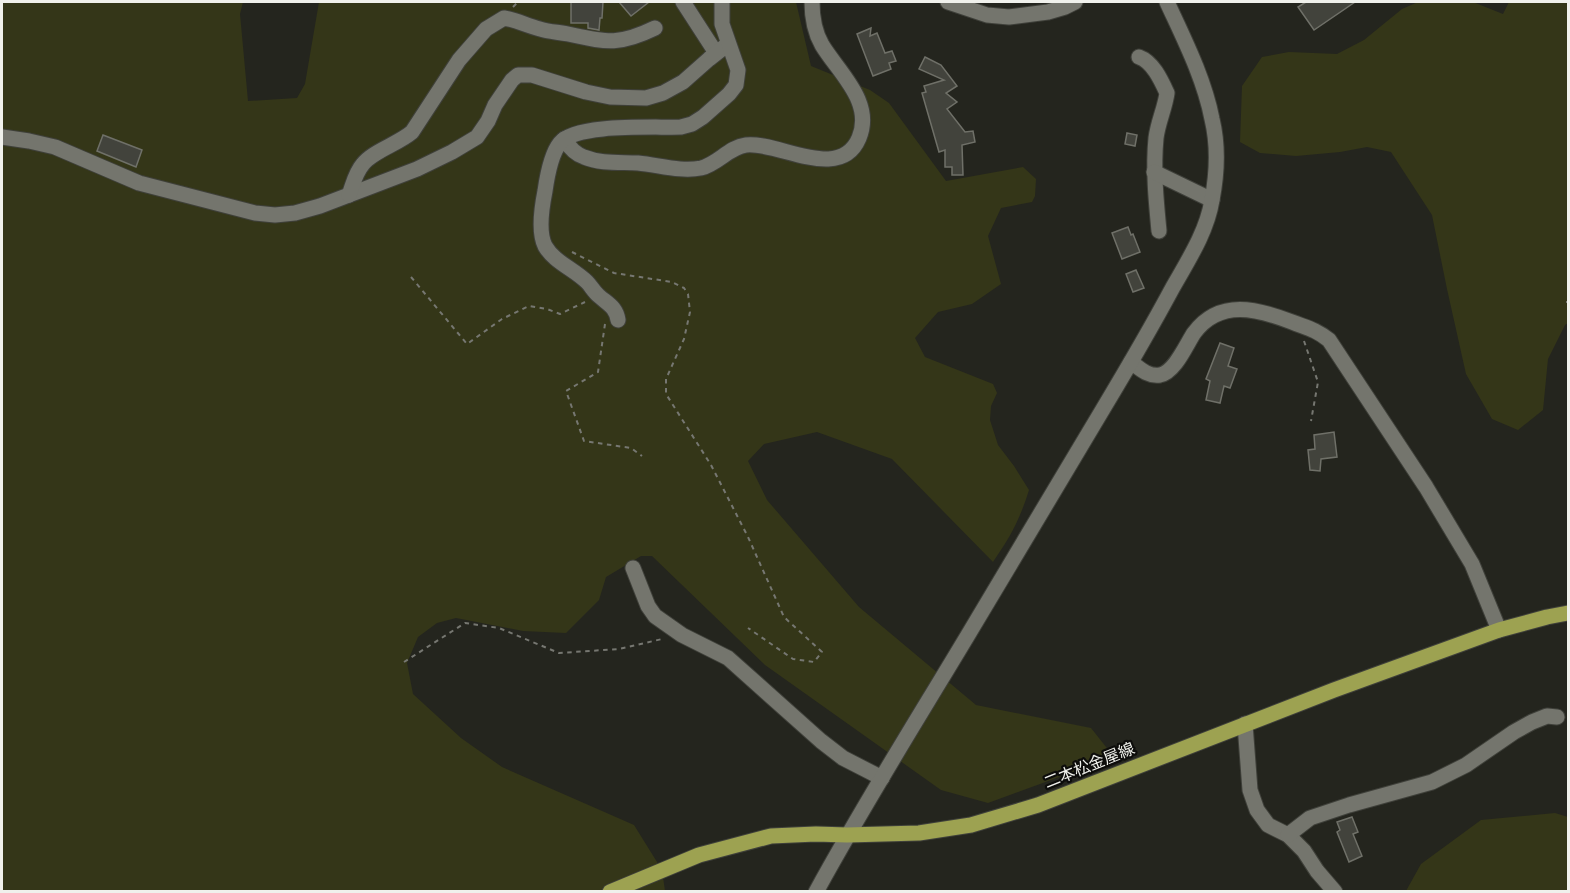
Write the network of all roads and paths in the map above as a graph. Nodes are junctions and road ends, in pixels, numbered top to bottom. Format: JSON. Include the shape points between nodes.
{"nodes":[{"id":1,"x":683,"y":2,"type":"edge"},
{"id":2,"x":722,"y":2,"type":"edge"},
{"id":3,"x":812,"y":2,"type":"edge"},
{"id":4,"x":948,"y":2,"type":"edge"},
{"id":5,"x":1075,"y":2,"type":"edge"},
{"id":6,"x":1167,"y":2,"type":"edge"},
{"id":7,"x":655,"y":28,"type":"dead end"},
{"id":8,"x":722,"y":48,"type":"junction"},
{"id":9,"x":1139,"y":57,"type":"dead end"},
{"id":10,"x":2,"y":137,"type":"edge"},
{"id":11,"x":564,"y":139,"type":"junction"},
{"id":12,"x":1154,"y":172,"type":"junction"},
{"id":13,"x":349,"y":195,"type":"junction"},
{"id":14,"x":1212,"y":200,"type":"junction"},
{"id":15,"x":1159,"y":231,"type":"dead end"},
{"id":16,"x":573,"y":252,"type":"dead end"},
{"id":17,"x":411,"y":277,"type":"dead end"},
{"id":18,"x":598,"y":295,"type":"junction"},
{"id":19,"x":618,"y":320,"type":"joint"},
{"id":20,"x":1298,"y":324,"type":"junction"},
{"id":21,"x":1131,"y":362,"type":"junction"},
{"id":22,"x":1311,"y":421,"type":"dead end"},
{"id":23,"x":642,"y":456,"type":"dead end"},
{"id":24,"x":633,"y":568,"type":"dead end"},
{"id":25,"x":1569,"y":613,"type":"edge"},
{"id":26,"x":748,"y":628,"type":"dead end"},
{"id":27,"x":1499,"y":630,"type":"junction"},
{"id":28,"x":682,"y":635,"type":"junction"},
{"id":29,"x":404,"y":662,"type":"dead end"},
{"id":30,"x":1557,"y":717,"type":"dead end"},
{"id":31,"x":1245,"y":724,"type":"junction"},
{"id":32,"x":882,"y":778,"type":"junction"},
{"id":33,"x":847,"y":835,"type":"junction"},
{"id":34,"x":1288,"y":835,"type":"junction"},
{"id":35,"x":610,"y":891,"type":"edge"},
{"id":36,"x":816,"y":891,"type":"edge"},
{"id":37,"x":1335,"y":891,"type":"edge"}],
"edges":[{"from":1,"to":8,"type":"street"},
{"from":2,"to":8,"type":"street"},
{"from":3,"to":11,"type":"street","via":[[817,34],[860,104],[861,134],[846,155],[804,157],[745,145],[712,164],[686,169],[595,161],[576,153]]},
{"from":4,"to":5,"type":"street","via":[[987,15],[1009,16],[1048,12]]},
{"from":6,"to":14,"type":"street","via":[[1213,121],[1216,148]]},
{"from":7,"to":13,"type":"street","via":[[635,38],[597,41],[504,18],[486,29],[459,60],[412,132],[367,159]]},
{"from":8,"to":11,"type":"street","via":[[738,70],[736,85],[692,124],[598,129]]},
{"from":8,"to":13,"type":"street","via":[[683,82],[646,98],[610,97],[532,75],[518,75],[477,136],[417,169]]},
{"from":9,"to":12,"type":"street","via":[[1153,69],[1167,93],[1156,135]]},
{"from":10,"to":13,"type":"street","via":[[55,147],[139,183],[255,213],[296,213]]},
{"from":11,"to":18,"type":"street","via":[[548,174],[542,236],[552,254]]},
{"from":12,"to":14,"type":"street"},
{"from":12,"to":15,"type":"street"},
{"from":14,"to":21,"type":"street","via":[[1205,226]]},
{"from":16,"to":26,"type":"path","via":[[614,273],[672,282],[688,294],[690,312],[684,339],[666,379],[666,394],[711,465],[784,617],[822,652],[814,662],[793,658]]},
{"from":17,"to":18,"type":"path","via":[[467,344],[502,319],[529,306],[560,314]]},
{"from":18,"to":19,"type":"street","via":[[615,309]]},
{"from":19,"to":23,"type":"path","via":[[605,322],[598,372],[566,391],[584,441],[631,448]]},
{"from":20,"to":21,"type":"street","via":[[1269,313],[1232,309],[1206,321],[1167,372],[1152,375]]},
{"from":20,"to":22,"type":"path","via":[[1318,382]]},
{"from":20,"to":27,"type":"street","via":[[1329,340],[1426,487],[1472,564]]},
{"from":21,"to":32,"type":"street"},
{"from":24,"to":28,"type":"street","via":[[655,616]]},
{"from":25,"to":27,"type":"main road","name":"二本松金屋線"},
{"from":27,"to":31,"type":"main road","name":"二本松金屋線"},
{"from":28,"to":29,"type":"path","via":[[620,649],[559,652],[499,628],[465,623]]},
{"from":28,"to":32,"type":"street","via":[[728,658],[821,741],[843,758]]},
{"from":30,"to":34,"type":"street","via":[[1532,722],[1432,782],[1310,818]]},
{"from":31,"to":33,"type":"main road","name":"二本松金屋線","via":[[1038,805],[970,825],[919,834]]},
{"from":31,"to":34,"type":"street","via":[[1250,790],[1257,810],[1268,825]]},
{"from":32,"to":33,"type":"street"},
{"from":33,"to":35,"type":"main road","name":"二本松金屋線","via":[[771,836],[699,855]]},
{"from":33,"to":36,"type":"street"},
{"from":34,"to":37,"type":"street"}]}
